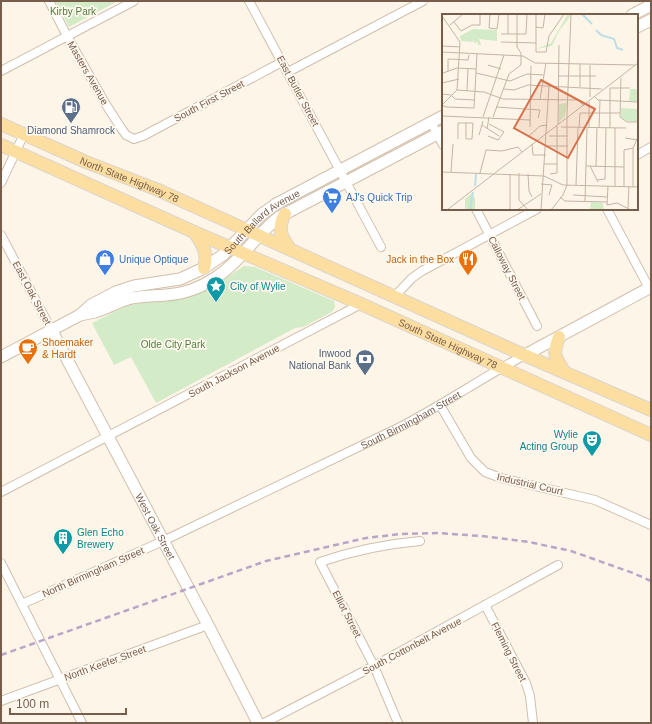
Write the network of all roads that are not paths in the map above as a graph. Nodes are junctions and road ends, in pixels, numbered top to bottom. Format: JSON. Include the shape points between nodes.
{"nodes":[{"id":1,"x":49,"y":1,"type":"edge"},
{"id":2,"x":134,"y":1,"type":"edge"},
{"id":3,"x":249,"y":1,"type":"edge"},
{"id":4,"x":423,"y":1,"type":"edge"},
{"id":5,"x":651,"y":5,"type":"edge"},
{"id":6,"x":634,"y":14,"type":"edge"},
{"id":7,"x":651,"y":20,"type":"edge"},
{"id":8,"x":638,"y":26,"type":"edge"},
{"id":9,"x":67,"y":36,"type":"junction"},
{"id":10,"x":282,"y":62,"type":"junction"},
{"id":11,"x":1,"y":71,"type":"edge"},
{"id":12,"x":288,"y":72,"type":"junction"},
{"id":13,"x":442,"y":116,"type":"edge"},
{"id":14,"x":431,"y":122,"type":"junction"},
{"id":15,"x":1,"y":124,"type":"edge"},
{"id":16,"x":440,"y":132,"type":"edge"},
{"id":17,"x":24,"y":134,"type":"junction"},
{"id":18,"x":134,"y":139,"type":"joint"},
{"id":19,"x":1,"y":145,"type":"edge"},
{"id":20,"x":651,"y":147,"type":"edge"},
{"id":21,"x":15,"y":151,"type":"junction"},
{"id":22,"x":638,"y":154,"type":"edge"},
{"id":23,"x":340,"y":170,"type":"junction"},
{"id":24,"x":1,"y":182,"type":"edge"},
{"id":25,"x":346,"y":182,"type":"junction"},
{"id":26,"x":477,"y":210,"type":"edge"},
{"id":27,"x":535,"y":210,"type":"edge"},
{"id":28,"x":608,"y":210,"type":"edge"},
{"id":29,"x":285,"y":214,"type":"junction"},
{"id":30,"x":247,"y":230,"type":"junction"},
{"id":31,"x":194,"y":232,"type":"junction"},
{"id":32,"x":1,"y":235,"type":"edge"},
{"id":33,"x":259,"y":235,"type":"junction"},
{"id":34,"x":490,"y":235,"type":"junction"},
{"id":35,"x":230,"y":247,"type":"junction"},
{"id":36,"x":381,"y":247,"type":"dead end"},
{"id":37,"x":291,"y":250,"type":"junction"},
{"id":38,"x":244,"y":253,"type":"junction"},
{"id":39,"x":204,"y":268,"type":"junction"},
{"id":40,"x":650,"y":288,"type":"edge"},
{"id":41,"x":394,"y":298,"type":"junction"},
{"id":42,"x":361,"y":304,"type":"junction"},
{"id":43,"x":80,"y":315,"type":"junction"},
{"id":44,"x":537,"y":326,"type":"dead end"},
{"id":45,"x":52,"y":330,"type":"junction"},
{"id":46,"x":559,"y":337,"type":"junction"},
{"id":47,"x":525,"y":355,"type":"junction"},
{"id":48,"x":1,"y":357,"type":"edge"},
{"id":49,"x":500,"y":368,"type":"junction"},
{"id":50,"x":565,"y":373,"type":"junction"},
{"id":51,"x":440,"y":404,"type":"junction"},
{"id":52,"x":651,"y":410,"type":"edge"},
{"id":53,"x":651,"y":434,"type":"edge"},
{"id":54,"x":107,"y":437,"type":"junction"},
{"id":55,"x":1,"y":492,"type":"edge"},
{"id":56,"x":651,"y":525,"type":"edge"},
{"id":57,"x":163,"y":541,"type":"junction"},
{"id":58,"x":420,"y":541,"type":"dead end"},
{"id":59,"x":1,"y":563,"type":"edge"},
{"id":60,"x":558,"y":565,"type":"dead end"},
{"id":61,"x":22,"y":604,"type":"junction"},
{"id":62,"x":485,"y":605,"type":"junction"},
{"id":63,"x":208,"y":625,"type":"junction"},
{"id":64,"x":374,"y":666,"type":"junction"},
{"id":65,"x":60,"y":680,"type":"junction"},
{"id":66,"x":1,"y":701,"type":"edge"},
{"id":67,"x":82,"y":723,"type":"edge"},
{"id":68,"x":258,"y":723,"type":"edge"},
{"id":69,"x":264,"y":723,"type":"edge"},
{"id":70,"x":398,"y":723,"type":"edge"},
{"id":71,"x":533,"y":723,"type":"edge"}],
"edges":[{"from":1,"to":9,"type":"street","name":"Masters Avenue"},
{"from":2,"to":9,"type":"street"},
{"from":3,"to":10,"type":"street","name":"East Butler Street"},
{"from":4,"to":12,"type":"street"},
{"from":5,"to":6,"type":"main road"},
{"from":7,"to":8,"type":"main road"},
{"from":9,"to":11,"type":"street"},
{"from":9,"to":18,"type":"street","name":"Masters Avenue","via":[[121,128],[126,135]]},
{"from":10,"to":12,"type":"street","name":"East Butler Street"},
{"from":10,"to":18,"type":"street","name":"South First Street"},
{"from":12,"to":23,"type":"street","name":"East Butler Street"},
{"from":13,"to":14,"type":"main road","name":"South Ballard Avenue"},
{"from":14,"to":16,"type":"street"},
{"from":14,"to":23,"type":"main road","name":"South Ballard Avenue"},
{"from":15,"to":17,"type":"main road","name":"North State Highway 78"},
{"from":16,"to":25,"type":"main road","name":"South Ballard Avenue"},
{"from":17,"to":21,"type":"street"},
{"from":17,"to":30,"type":"main road","name":"North State Highway 78"},
{"from":19,"to":21,"type":"main road","name":"North State Highway 78"},
{"from":20,"to":22,"type":"street"},
{"from":21,"to":24,"type":"street"},
{"from":21,"to":31,"type":"main road","name":"North State Highway 78"},
{"from":23,"to":25,"type":"street","name":"East Butler Street"},
{"from":23,"to":30,"type":"main road","name":"South Ballard Avenue","via":[[276,204]]},
{"from":25,"to":29,"type":"main road","name":"South Ballard Avenue"},
{"from":25,"to":36,"type":"street","name":"East Butler Street"},
{"from":26,"to":34,"type":"street","name":"Calloway Street"},
{"from":27,"to":34,"type":"street"},
{"from":28,"to":40,"type":"street"},
{"from":29,"to":33,"type":"main road","name":"South Ballard Avenue"},
{"from":29,"to":37,"type":"main road","via":[[280,231]]},
{"from":30,"to":33,"type":"main road","name":"North State Highway 78"},
{"from":30,"to":35,"type":"main road","name":"South Ballard Avenue"},
{"from":31,"to":35,"type":"main road","name":"North State Highway 78"},
{"from":31,"to":39,"type":"main road","via":[[204,248]]},
{"from":32,"to":45,"type":"street","name":"East Oak Street"},
{"from":33,"to":37,"type":"main road","name":"South State Highway 78"},
{"from":33,"to":38,"type":"main road","name":"South Ballard Avenue"},
{"from":34,"to":41,"type":"street","via":[[422,271]]},
{"from":34,"to":44,"type":"street","name":"Calloway Street"},
{"from":35,"to":38,"type":"main road","name":"North State Highway 78"},
{"from":35,"to":39,"type":"main road","name":"South Ballard Avenue"},
{"from":37,"to":41,"type":"main road","name":"South State Highway 78"},
{"from":38,"to":42,"type":"main road","name":"South State Highway 78"},
{"from":38,"to":43,"type":"main road","name":"South Ballard Avenue","via":[[214,279],[196,288],[175,294],[132,298],[96,312]]},
{"from":39,"to":43,"type":"main road","name":"South Ballard Avenue","via":[[180,279],[141,284],[120,290],[91,305]]},
{"from":40,"to":46,"type":"main road","name":"South Birmingham Street"},
{"from":41,"to":47,"type":"main road","name":"South State Highway 78"},
{"from":42,"to":49,"type":"main road","name":"South State Highway 78"},
{"from":42,"to":54,"type":"street","name":"South Jackson Avenue"},
{"from":43,"to":45,"type":"main road","name":"South Ballard Avenue"},
{"from":45,"to":48,"type":"main road","name":"South Ballard Avenue"},
{"from":45,"to":54,"type":"main road","name":"West Oak Street"},
{"from":46,"to":47,"type":"main road","name":"South Birmingham Street"},
{"from":46,"to":50,"type":"main road","via":[[554,350]]},
{"from":47,"to":49,"type":"street","name":"South Birmingham Street"},
{"from":47,"to":50,"type":"main road","name":"South State Highway 78"},
{"from":49,"to":51,"type":"street","name":"South Birmingham Street"},
{"from":49,"to":53,"type":"main road","name":"South State Highway 78"},
{"from":50,"to":52,"type":"main road","name":"South State Highway 78"},
{"from":51,"to":56,"type":"street","name":"Industrial Court","via":[[471,458],[485,472],[595,500]]},
{"from":51,"to":57,"type":"street","name":"South Birmingham Street","via":[[396,429]]},
{"from":54,"to":55,"type":"street","name":"South Jackson Avenue"},
{"from":54,"to":57,"type":"main road","name":"West Oak Street"},
{"from":57,"to":61,"type":"street","name":"North Birmingham Street"},
{"from":57,"to":63,"type":"main road","name":"West Oak Street"},
{"from":58,"to":64,"type":"street","name":"Elliot Street","via":[[365,549],[320,562]]},
{"from":59,"to":61,"type":"street"},
{"from":60,"to":62,"type":"street","name":"South Cottonbelt Avenue"},
{"from":61,"to":65,"type":"street"},
{"from":62,"to":64,"type":"street","name":"South Cottonbelt Avenue"},
{"from":62,"to":71,"type":"street","name":"Fleming Street","via":[[526,683]]},
{"from":63,"to":65,"type":"street","name":"North Keefer Street"},
{"from":63,"to":68,"type":"main road","name":"West Oak Street"},
{"from":64,"to":69,"type":"street","name":"South Cottonbelt Avenue"},
{"from":64,"to":70,"type":"street","name":"Elliot Street"},
{"from":65,"to":66,"type":"street","name":"North Keefer Street"},
{"from":65,"to":67,"type":"street"}]}
